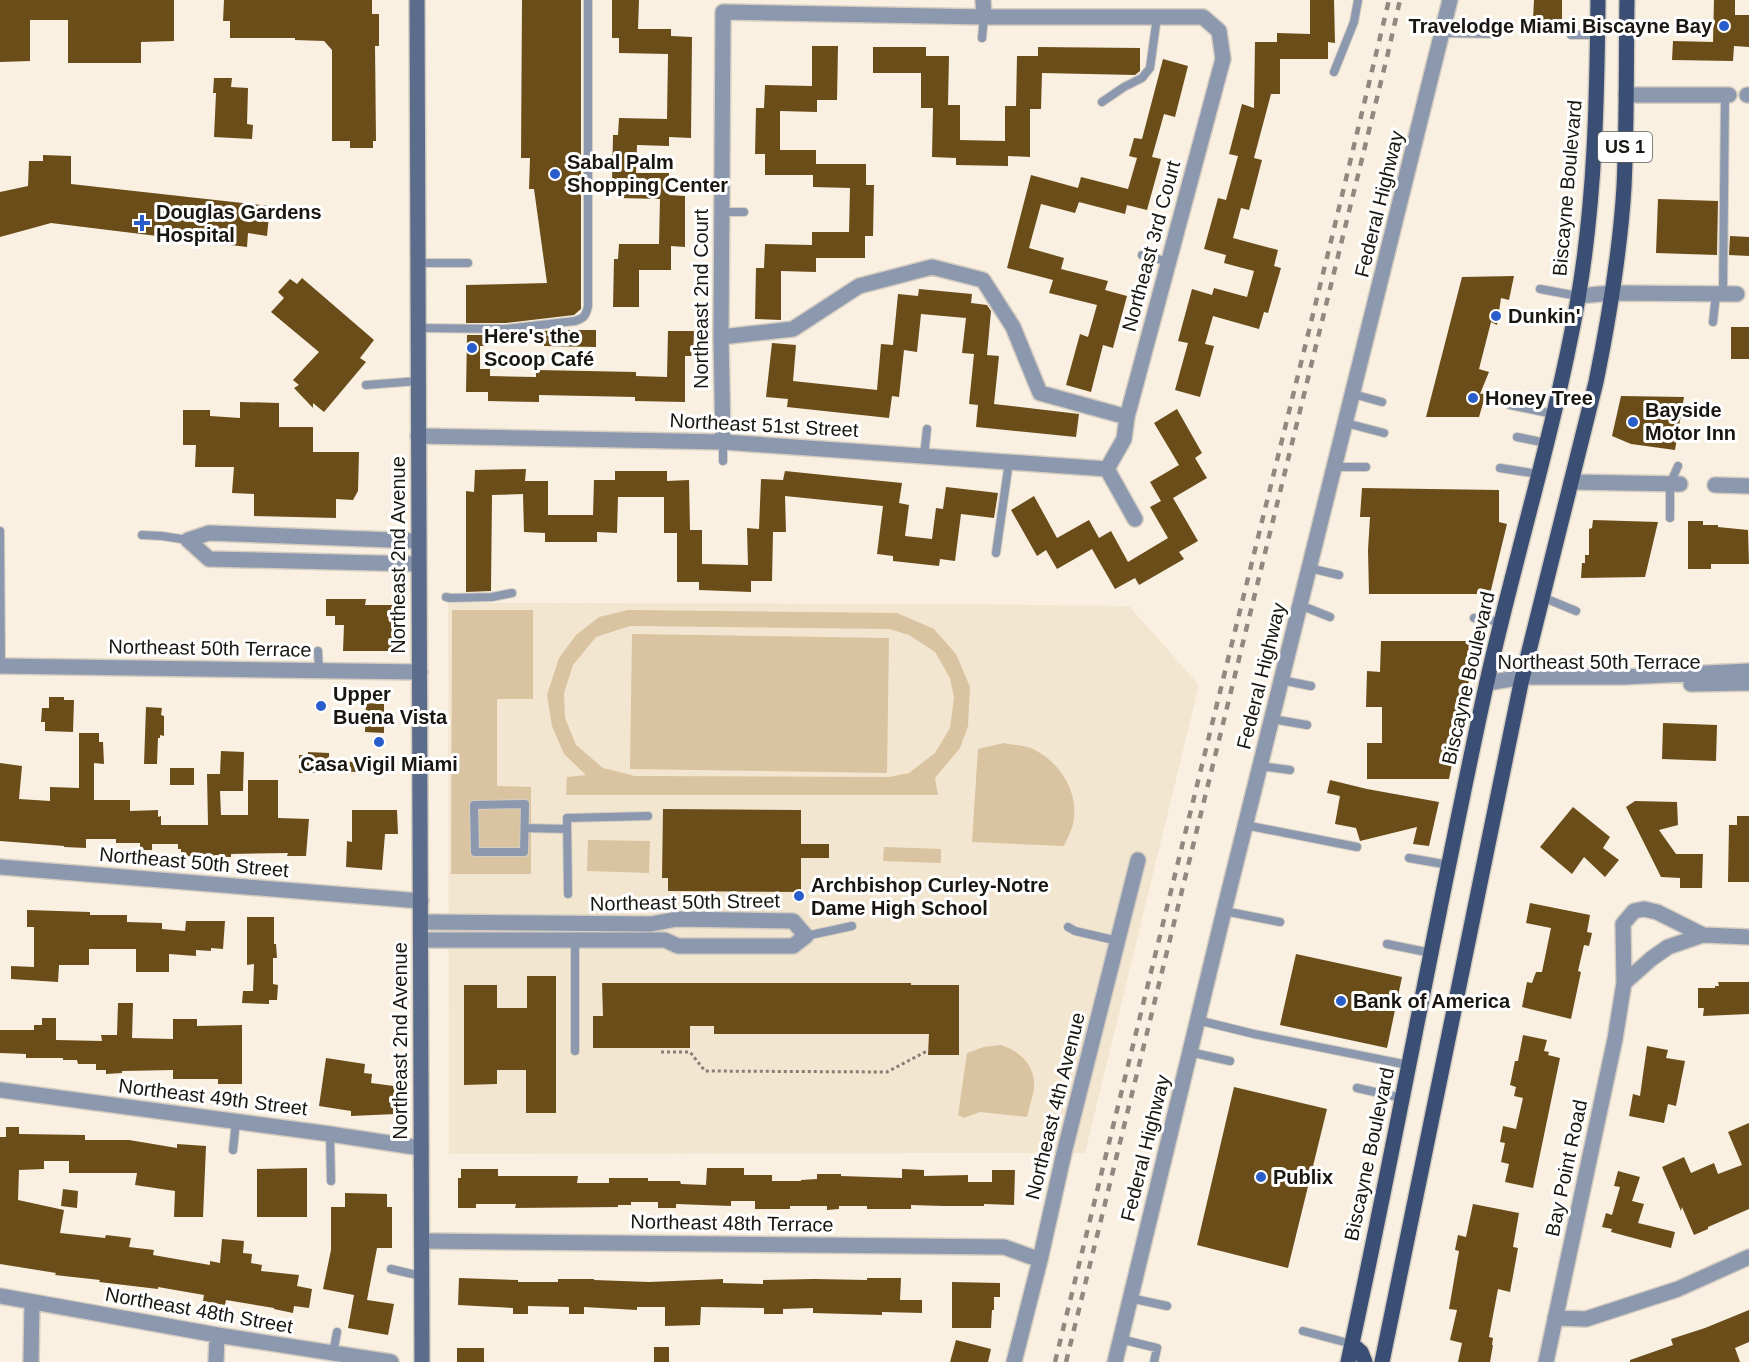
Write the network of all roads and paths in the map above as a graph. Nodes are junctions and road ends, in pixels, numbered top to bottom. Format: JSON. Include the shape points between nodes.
{"nodes":[{"id":1,"x":417,"y":0,"type":"edge"},
{"id":2,"x":588,"y":0,"type":"edge"},
{"id":3,"x":983,"y":0,"type":"edge"},
{"id":4,"x":1358,"y":0,"type":"edge"},
{"id":5,"x":1450,"y":0,"type":"edge"},
{"id":6,"x":1598,"y":0,"type":"edge"},
{"id":7,"x":1627,"y":0,"type":"edge"},
{"id":8,"x":984,"y":17,"type":"junction"},
{"id":9,"x":1157,"y":17,"type":"junction"},
{"id":10,"x":1442,"y":33,"type":"junction"},
{"id":11,"x":1495,"y":34,"type":"dead end"},
{"id":12,"x":1571,"y":35,"type":"dead end"},
{"id":13,"x":1598,"y":35,"type":"junction"},
{"id":14,"x":982,"y":38,"type":"dead end"},
{"id":15,"x":1334,"y":72,"type":"dead end"},
{"id":16,"x":1626,"y":94,"type":"junction"},
{"id":17,"x":1727,"y":95,"type":"joint"},
{"id":18,"x":1102,"y":102,"type":"dead end"},
{"id":19,"x":722,"y":212,"type":"junction"},
{"id":20,"x":744,"y":212,"type":"dead end"},
{"id":21,"x":1142,"y":255,"type":"dead end"},
{"id":22,"x":1169,"y":262,"type":"junction"},
{"id":23,"x":418,"y":263,"type":"junction"},
{"id":24,"x":468,"y":263,"type":"dead end"},
{"id":25,"x":1540,"y":289,"type":"dead end"},
{"id":26,"x":1612,"y":293,"type":"junction"},
{"id":27,"x":1725,"y":294,"type":"junction"},
{"id":28,"x":1578,"y":296,"type":"junction"},
{"id":29,"x":1713,"y":322,"type":"dead end"},
{"id":30,"x":418,"y":328,"type":"junction"},
{"id":31,"x":721,"y":337,"type":"junction"},
{"id":32,"x":418,"y":381,"type":"junction"},
{"id":33,"x":366,"y":385,"type":"dead end"},
{"id":34,"x":1353,"y":394,"type":"junction"},
{"id":35,"x":1382,"y":402,"type":"dead end"},
{"id":36,"x":1510,"y":405,"type":"dead end"},
{"id":37,"x":1553,"y":414,"type":"junction"},
{"id":38,"x":1127,"y":417,"type":"junction"},
{"id":39,"x":1346,"y":423,"type":"junction"},
{"id":40,"x":927,"y":429,"type":"dead end"},
{"id":41,"x":1384,"y":433,"type":"dead end"},
{"id":42,"x":418,"y":436,"type":"junction"},
{"id":43,"x":1517,"y":437,"type":"dead end"},
{"id":44,"x":723,"y":442,"type":"junction"},
{"id":45,"x":1546,"y":443,"type":"junction"},
{"id":46,"x":924,"y":456,"type":"junction"},
{"id":47,"x":723,"y":461,"type":"dead end"},
{"id":48,"x":1009,"y":462,"type":"junction"},
{"id":49,"x":1678,"y":466,"type":"dead end"},
{"id":50,"x":1335,"y":467,"type":"junction"},
{"id":51,"x":1366,"y":467,"type":"dead end"},
{"id":52,"x":1500,"y":468,"type":"dead end"},
{"id":53,"x":1107,"y":469,"type":"junction"},
{"id":54,"x":1538,"y":474,"type":"junction"},
{"id":55,"x":1571,"y":482,"type":"junction"},
{"id":56,"x":1675,"y":484,"type":"junction"},
{"id":57,"x":1715,"y":485,"type":"dead end"},
{"id":58,"x":1749,"y":486,"type":"edge"},
{"id":59,"x":1670,"y":518,"type":"dead end"},
{"id":60,"x":1135,"y":519,"type":"dead end"},
{"id":61,"x":0,"y":531,"type":"edge"},
{"id":62,"x":142,"y":535,"type":"dead end"},
{"id":63,"x":247,"y":535,"type":"junction"},
{"id":64,"x":188,"y":540,"type":"junction"},
{"id":65,"x":418,"y":541,"type":"junction"},
{"id":66,"x":996,"y":553,"type":"dead end"},
{"id":67,"x":246,"y":561,"type":"junction"},
{"id":68,"x":418,"y":564,"type":"junction"},
{"id":69,"x":1310,"y":568,"type":"junction"},
{"id":70,"x":1339,"y":574,"type":"dead end"},
{"id":71,"x":512,"y":593,"type":"dead end"},
{"id":72,"x":446,"y":597,"type":"dead end"},
{"id":73,"x":1542,"y":597,"type":"junction"},
{"id":74,"x":1300,"y":605,"type":"junction"},
{"id":75,"x":1576,"y":611,"type":"dead end"},
{"id":76,"x":1330,"y":617,"type":"dead end"},
{"id":77,"x":1474,"y":618,"type":"dead end"},
{"id":78,"x":1502,"y":622,"type":"junction"},
{"id":79,"x":318,"y":651,"type":"dead end"},
{"id":80,"x":1,"y":666,"type":"edge"},
{"id":81,"x":319,"y":671,"type":"junction"},
{"id":82,"x":1749,"y":671,"type":"edge"},
{"id":83,"x":420,"y":672,"type":"junction"},
{"id":84,"x":1281,"y":680,"type":"junction"},
{"id":85,"x":1522,"y":680,"type":"junction"},
{"id":86,"x":1487,"y":683,"type":"junction"},
{"id":87,"x":1749,"y":683,"type":"edge"},
{"id":88,"x":1311,"y":686,"type":"dead end"},
{"id":89,"x":1272,"y":719,"type":"junction"},
{"id":90,"x":1307,"y":725,"type":"dead end"},
{"id":91,"x":1260,"y":766,"type":"junction"},
{"id":92,"x":1290,"y":770,"type":"dead end"},
{"id":93,"x":648,"y":816,"type":"dead end"},
{"id":94,"x":1245,"y":825,"type":"junction"},
{"id":95,"x":525,"y":828,"type":"junction"},
{"id":96,"x":567,"y":829,"type":"junction"},
{"id":97,"x":1357,"y":847,"type":"dead end"},
{"id":98,"x":1409,"y":858,"type":"dead end"},
{"id":99,"x":1138,"y":860,"type":"dead end"},
{"id":100,"x":1449,"y":866,"type":"junction"},
{"id":101,"x":0,"y":867,"type":"edge"},
{"id":102,"x":568,"y":894,"type":"dead end"},
{"id":103,"x":421,"y":901,"type":"junction"},
{"id":104,"x":1224,"y":911,"type":"junction"},
{"id":105,"x":421,"y":922,"type":"junction"},
{"id":106,"x":1280,"y":922,"type":"dead end"},
{"id":107,"x":852,"y":926,"type":"dead end"},
{"id":108,"x":1068,"y":927,"type":"dead end"},
{"id":109,"x":575,"y":932,"type":"junction"},
{"id":110,"x":1703,"y":935,"type":"junction"},
{"id":111,"x":806,"y":936,"type":"junction"},
{"id":112,"x":1749,"y":937,"type":"edge"},
{"id":113,"x":421,"y":940,"type":"junction"},
{"id":114,"x":1118,"y":941,"type":"junction"},
{"id":115,"x":1387,"y":944,"type":"dead end"},
{"id":116,"x":1431,"y":953,"type":"junction"},
{"id":117,"x":1624,"y":983,"type":"junction"},
{"id":118,"x":1197,"y":1020,"type":"junction"},
{"id":119,"x":928,"y":1050,"type":"dead end"},
{"id":120,"x":575,"y":1051,"type":"dead end"},
{"id":121,"x":661,"y":1052,"type":"dead end"},
{"id":122,"x":1190,"y":1052,"type":"junction"},
{"id":123,"x":1230,"y":1061,"type":"dead end"},
{"id":124,"x":1408,"y":1065,"type":"junction"},
{"id":125,"x":1357,"y":1088,"type":"dead end"},
{"id":126,"x":0,"y":1090,"type":"edge"},
{"id":127,"x":1402,"y":1098,"type":"junction"},
{"id":128,"x":236,"y":1121,"type":"junction"},
{"id":129,"x":330,"y":1134,"type":"junction"},
{"id":130,"x":421,"y":1148,"type":"junction"},
{"id":131,"x":232,"y":1150,"type":"dead end"},
{"id":132,"x":331,"y":1181,"type":"dead end"},
{"id":133,"x":422,"y":1241,"type":"junction"},
{"id":134,"x":1749,"y":1257,"type":"edge"},
{"id":135,"x":1040,"y":1260,"type":"junction"},
{"id":136,"x":391,"y":1269,"type":"dead end"},
{"id":137,"x":421,"y":1276,"type":"junction"},
{"id":138,"x":0,"y":1296,"type":"edge"},
{"id":139,"x":1130,"y":1298,"type":"junction"},
{"id":140,"x":32,"y":1302,"type":"junction"},
{"id":141,"x":1167,"y":1306,"type":"dead end"},
{"id":142,"x":1556,"y":1318,"type":"junction"},
{"id":143,"x":1303,"y":1331,"type":"dead end"},
{"id":144,"x":337,"y":1332,"type":"dead end"},
{"id":145,"x":217,"y":1335,"type":"junction"},
{"id":146,"x":1120,"y":1339,"type":"junction"},
{"id":147,"x":1352,"y":1344,"type":"junction"},
{"id":148,"x":333,"y":1354,"type":"junction"},
{"id":149,"x":31,"y":1362,"type":"edge"},
{"id":150,"x":216,"y":1362,"type":"edge"},
{"id":151,"x":391,"y":1362,"type":"edge"},
{"id":152,"x":422,"y":1362,"type":"edge"},
{"id":153,"x":1014,"y":1362,"type":"edge"},
{"id":154,"x":1115,"y":1362,"type":"edge"},
{"id":155,"x":1154,"y":1362,"type":"edge"},
{"id":156,"x":1348,"y":1362,"type":"edge"},
{"id":157,"x":1365,"y":1362,"type":"edge"},
{"id":158,"x":1382,"y":1362,"type":"edge"},
{"id":159,"x":1546,"y":1362,"type":"edge"}],
"edges":[{"from":1,"to":23,"type":"main road","name":"Northeast 2nd Avenue"},
{"from":2,"to":30,"type":"lane","via":[[586,315],[575,321],[505,329]]},
{"from":3,"to":8,"type":"street"},
{"from":4,"to":15,"type":"lane","via":[[1354,22]]},
{"from":5,"to":10,"type":"street","name":"Federal Highway"},
{"from":6,"to":13,"type":"main road","name":"Biscayne Boulevard","number":"US 1"},
{"from":7,"to":16,"type":"main road","number":"US 1"},
{"from":8,"to":9,"type":"street"},
{"from":8,"to":14,"type":"lane"},
{"from":8,"to":19,"type":"street","name":"Northeast 2nd Court","via":[[723,12]]},
{"from":9,"to":18,"type":"lane","via":[[1150,68],[1142,78]]},
{"from":9,"to":22,"type":"street","name":"Northeast 3rd Court","via":[[1203,17],[1219,31],[1223,59]]},
{"from":10,"to":11,"type":"lane"},
{"from":10,"to":34,"type":"street","name":"Federal Highway"},
{"from":12,"to":13,"type":"lane"},
{"from":13,"to":28,"type":"main road","name":"Biscayne Boulevard","number":"US 1","via":[[1593,177]]},
{"from":16,"to":17,"type":"street"},
{"from":16,"to":26,"type":"main road","number":"US 1","via":[[1624,187]]},
{"from":17,"to":27,"type":"lane"},
{"from":19,"to":20,"type":"lane"},
{"from":19,"to":31,"type":"street","name":"Northeast 2nd Court"},
{"from":21,"to":22,"type":"lane"},
{"from":22,"to":38,"type":"street","name":"Northeast 3rd Court"},
{"from":23,"to":24,"type":"lane"},
{"from":23,"to":30,"type":"main road","name":"Northeast 2nd Avenue"},
{"from":25,"to":28,"type":"lane"},
{"from":26,"to":27,"type":"street"},
{"from":26,"to":28,"type":"street"},
{"from":26,"to":55,"type":"main road","number":"US 1","via":[[1596,382]]},
{"from":27,"to":29,"type":"lane"},
{"from":28,"to":37,"type":"main road","name":"Biscayne Boulevard","number":"US 1"},
{"from":30,"to":32,"type":"main road","name":"Northeast 2nd Avenue"},
{"from":31,"to":38,"type":"street","via":[[794,329],[859,286],[932,267],[983,280],[1013,327],[1040,393]]},
{"from":31,"to":44,"type":"street","name":"Northeast 2nd Court"},
{"from":32,"to":33,"type":"lane"},
{"from":32,"to":42,"type":"main road","name":"Northeast 2nd Avenue"},
{"from":34,"to":35,"type":"lane"},
{"from":34,"to":39,"type":"street","name":"Federal Highway"},
{"from":36,"to":37,"type":"lane"},
{"from":37,"to":45,"type":"main road","name":"Biscayne Boulevard","number":"US 1"},
{"from":38,"to":53,"type":"street","name":"Northeast 3rd Court","via":[[1124,439]]},
{"from":39,"to":41,"type":"lane"},
{"from":39,"to":50,"type":"street","name":"Federal Highway"},
{"from":40,"to":46,"type":"lane"},
{"from":42,"to":44,"type":"street","name":"Northeast 51st Street"},
{"from":42,"to":65,"type":"main road","name":"Northeast 2nd Avenue"},
{"from":43,"to":45,"type":"lane"},
{"from":44,"to":46,"type":"street","name":"Northeast 51st Street"},
{"from":44,"to":47,"type":"lane"},
{"from":45,"to":54,"type":"main road","name":"Biscayne Boulevard","number":"US 1"},
{"from":46,"to":48,"type":"street","name":"Northeast 51st Street"},
{"from":48,"to":53,"type":"street","name":"Northeast 51st Street"},
{"from":48,"to":66,"type":"lane"},
{"from":49,"to":56,"type":"lane"},
{"from":50,"to":51,"type":"lane"},
{"from":50,"to":69,"type":"street","name":"Federal Highway"},
{"from":52,"to":54,"type":"lane"},
{"from":53,"to":60,"type":"street"},
{"from":54,"to":78,"type":"main road","name":"Biscayne Boulevard","number":"US 1"},
{"from":55,"to":56,"type":"street"},
{"from":55,"to":73,"type":"main road","number":"US 1"},
{"from":56,"to":59,"type":"lane"},
{"from":57,"to":58,"type":"street"},
{"from":61,"to":80,"type":"lane"},
{"from":62,"to":64,"type":"lane"},
{"from":63,"to":64,"type":"street","via":[[209,533]]},
{"from":63,"to":65,"type":"street"},
{"from":63,"to":67,"type":"street"},
{"from":64,"to":67,"type":"street","via":[[209,559]]},
{"from":65,"to":68,"type":"main road","name":"Northeast 2nd Avenue"},
{"from":67,"to":68,"type":"street"},
{"from":68,"to":83,"type":"main road","name":"Northeast 2nd Avenue"},
{"from":69,"to":70,"type":"lane"},
{"from":69,"to":74,"type":"street","name":"Federal Highway"},
{"from":71,"to":72,"type":"lane"},
{"from":73,"to":75,"type":"lane"},
{"from":73,"to":85,"type":"main road","number":"US 1"},
{"from":74,"to":76,"type":"lane"},
{"from":74,"to":84,"type":"street","name":"Federal Highway"},
{"from":77,"to":78,"type":"lane"},
{"from":78,"to":86,"type":"main road","name":"Biscayne Boulevard","number":"US 1"},
{"from":79,"to":81,"type":"lane"},
{"from":80,"to":81,"type":"street","name":"Northeast 50th Terrace"},
{"from":81,"to":83,"type":"street","name":"Northeast 50th Terrace"},
{"from":82,"to":85,"type":"street","name":"Northeast 50th Terrace"},
{"from":83,"to":103,"type":"main road","name":"Northeast 2nd Avenue"},
{"from":84,"to":88,"type":"lane"},
{"from":84,"to":89,"type":"street","name":"Federal Highway"},
{"from":85,"to":86,"type":"street","name":"Northeast 50th Terrace"},
{"from":85,"to":87,"type":"street","name":"Northeast 50th Terrace","via":[[1542,684]]},
{"from":85,"to":158,"type":"main road","number":"US 1"},
{"from":86,"to":100,"type":"main road","name":"Biscayne Boulevard","number":"US 1"},
{"from":89,"to":90,"type":"lane"},
{"from":89,"to":91,"type":"street","name":"Federal Highway"},
{"from":91,"to":92,"type":"lane"},
{"from":91,"to":94,"type":"street","name":"Federal Highway"},
{"from":93,"to":96,"type":"lane","via":[[567,818]]},
{"from":94,"to":97,"type":"lane"},
{"from":94,"to":104,"type":"street","name":"Federal Highway"},
{"from":95,"to":95,"type":"lane","via":[[525,804],[474,804],[475,852],[524,852]]},
{"from":95,"to":96,"type":"lane"},
{"from":96,"to":102,"type":"lane"},
{"from":98,"to":100,"type":"lane"},
{"from":99,"to":114,"type":"street","name":"Northeast 4th Avenue"},
{"from":100,"to":116,"type":"main road","name":"Biscayne Boulevard","number":"US 1"},
{"from":101,"to":103,"type":"street","name":"Northeast 50th Street"},
{"from":103,"to":105,"type":"main road","name":"Northeast 2nd Avenue"},
{"from":104,"to":106,"type":"lane"},
{"from":104,"to":118,"type":"street","name":"Federal Highway"},
{"from":105,"to":109,"type":"street","name":"Northeast 50th Street"},
{"from":105,"to":113,"type":"main road","name":"Northeast 2nd Avenue"},
{"from":107,"to":111,"type":"lane"},
{"from":108,"to":114,"type":"lane"},
{"from":109,"to":111,"type":"street","name":"Northeast 50th Street","via":[[664,940],[678,946],[793,946]]},
{"from":109,"to":111,"type":"street","name":"Northeast 50th Street","via":[[677,919],[793,921]]},
{"from":109,"to":113,"type":"street","name":"Northeast 50th Street"},
{"from":109,"to":120,"type":"lane"},
{"from":110,"to":112,"type":"street","name":"Bay Point Road"},
{"from":110,"to":117,"type":"street","name":"Bay Point Road","via":[[1668,947]]},
{"from":110,"to":117,"type":"street","name":"Bay Point Road","via":[[1657,912],[1634,911],[1623,924]]},
{"from":113,"to":130,"type":"main road","name":"Northeast 2nd Avenue"},
{"from":114,"to":135,"type":"street","name":"Northeast 4th Avenue"},
{"from":115,"to":116,"type":"lane"},
{"from":116,"to":124,"type":"main road","name":"Biscayne Boulevard","number":"US 1"},
{"from":117,"to":142,"type":"street","name":"Bay Point Road"},
{"from":118,"to":122,"type":"street","name":"Federal Highway"},
{"from":118,"to":124,"type":"lane"},
{"from":119,"to":121,"type":"path","via":[[887,1072],[705,1071],[690,1052]]},
{"from":122,"to":123,"type":"lane"},
{"from":122,"to":139,"type":"street","name":"Federal Highway"},
{"from":124,"to":127,"type":"main road","name":"Biscayne Boulevard","number":"US 1"},
{"from":125,"to":127,"type":"lane"},
{"from":126,"to":128,"type":"street","name":"Northeast 49th Street"},
{"from":127,"to":147,"type":"main road","name":"Biscayne Boulevard","number":"US 1"},
{"from":128,"to":129,"type":"street","name":"Northeast 49th Street"},
{"from":128,"to":131,"type":"lane"},
{"from":129,"to":130,"type":"street","name":"Northeast 49th Street"},
{"from":129,"to":132,"type":"lane"},
{"from":130,"to":133,"type":"main road","name":"Northeast 2nd Avenue"},
{"from":133,"to":135,"type":"street","name":"Northeast 48th Terrace","via":[[1004,1247]]},
{"from":133,"to":137,"type":"main road","name":"Northeast 2nd Avenue"},
{"from":134,"to":142,"type":"street","via":[[1678,1289],[1586,1319]]},
{"from":135,"to":153,"type":"street","name":"Northeast 4th Avenue"},
{"from":136,"to":137,"type":"lane"},
{"from":137,"to":152,"type":"main road","name":"Northeast 2nd Avenue"},
{"from":138,"to":140,"type":"street","name":"Northeast 48th Street"},
{"from":139,"to":141,"type":"lane"},
{"from":139,"to":146,"type":"street","name":"Federal Highway"},
{"from":140,"to":145,"type":"street","name":"Northeast 48th Street"},
{"from":140,"to":149,"type":"street"},
{"from":142,"to":159,"type":"street","name":"Bay Point Road"},
{"from":143,"to":147,"type":"lane"},
{"from":144,"to":148,"type":"lane"},
{"from":145,"to":148,"type":"street","name":"Northeast 48th Street"},
{"from":145,"to":150,"type":"street"},
{"from":146,"to":154,"type":"street","name":"Federal Highway"},
{"from":146,"to":155,"type":"lane","via":[[1157,1348]]},
{"from":147,"to":156,"type":"main road","name":"Biscayne Boulevard","number":"US 1"},
{"from":147,"to":157,"type":"main road"},
{"from":148,"to":151,"type":"street","name":"Northeast 48th Street"}]}
